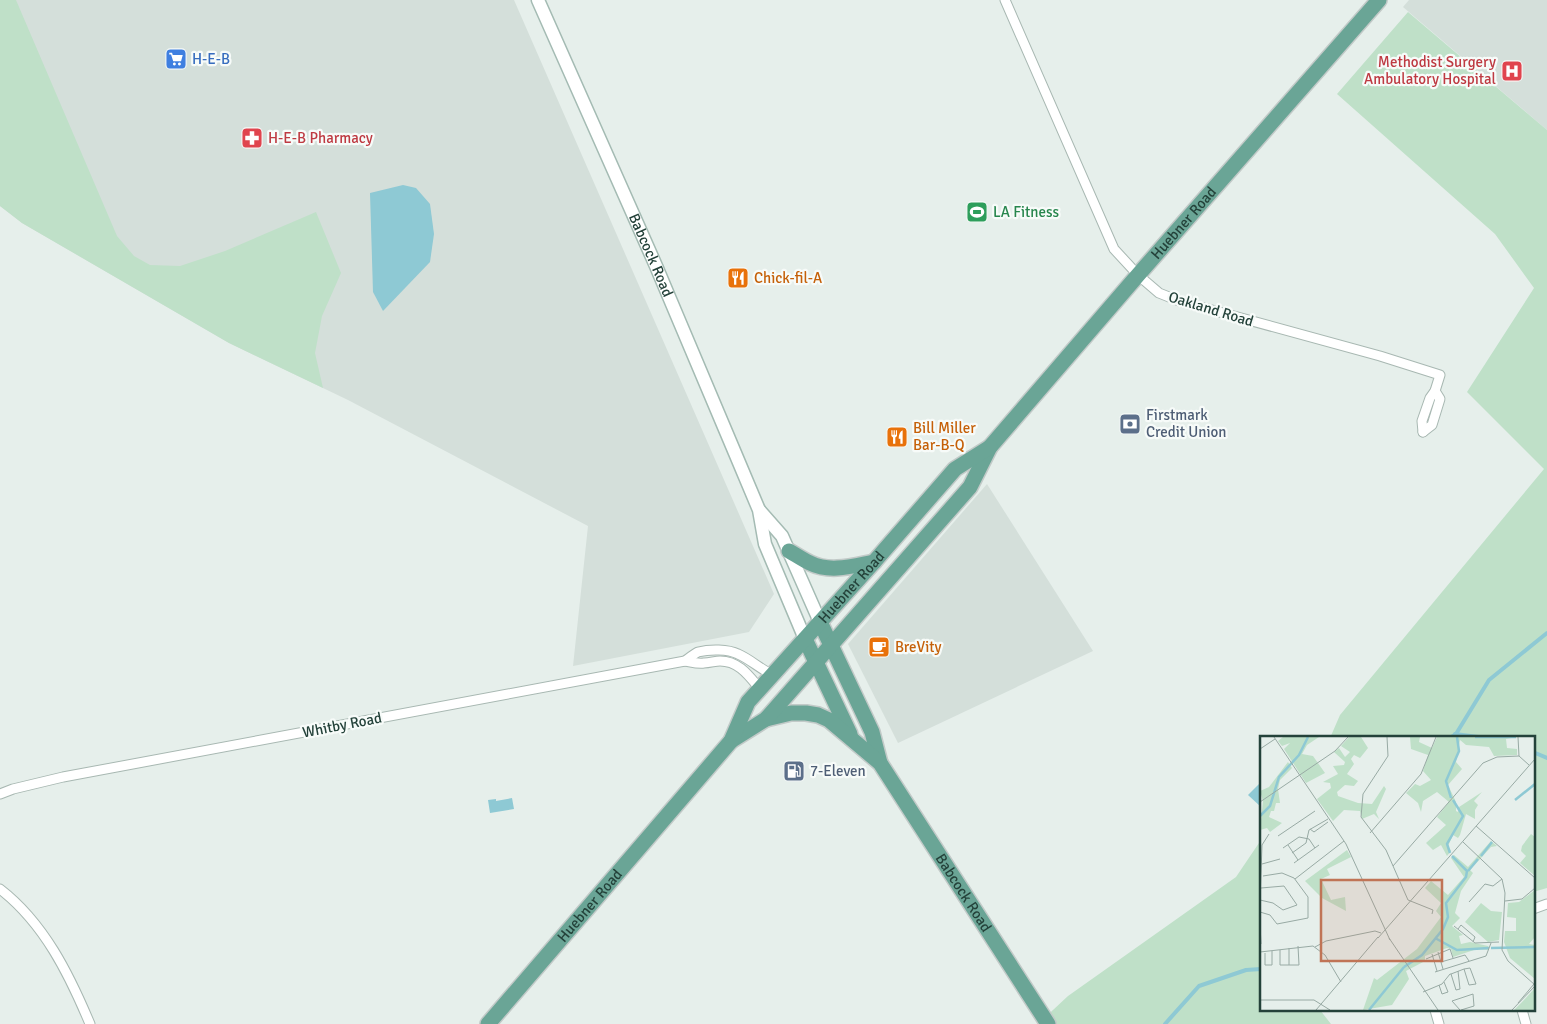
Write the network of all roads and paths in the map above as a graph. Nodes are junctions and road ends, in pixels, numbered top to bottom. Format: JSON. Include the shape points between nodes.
{"nodes":[{"id":1,"x":538,"y":0,"type":"edge"},
{"id":2,"x":1005,"y":0,"type":"edge"},
{"id":3,"x":1379,"y":0,"type":"edge"},
{"id":4,"x":1138,"y":275,"type":"junction"},
{"id":5,"x":1435,"y":391,"type":"dead end"},
{"id":6,"x":990,"y":448,"type":"junction"},
{"id":7,"x":759,"y":510,"type":"junction"},
{"id":8,"x":789,"y":551,"type":"junction"},
{"id":9,"x":874,"y":562,"type":"junction"},
{"id":10,"x":820,"y":622,"type":"junction"},
{"id":11,"x":805,"y":639,"type":"junction"},
{"id":12,"x":830,"y":646,"type":"junction"},
{"id":13,"x":685,"y":661,"type":"junction"},
{"id":14,"x":816,"y":663,"type":"junction"},
{"id":15,"x":772,"y":675,"type":"junction"},
{"id":16,"x":760,"y":689,"type":"junction"},
{"id":17,"x":766,"y":719,"type":"junction"},
{"id":18,"x":731,"y":741,"type":"junction"},
{"id":19,"x":854,"y":742,"type":"junction"},
{"id":20,"x":880,"y":763,"type":"junction"},
{"id":21,"x":0,"y":794,"type":"edge"},
{"id":22,"x":0,"y":889,"type":"edge"},
{"id":23,"x":1547,"y":904,"type":"edge"},
{"id":24,"x":1534,"y":909,"type":"edge"},
{"id":25,"x":90,"y":1024,"type":"edge"},
{"id":26,"x":488,"y":1024,"type":"edge"},
{"id":27,"x":1048,"y":1024,"type":"edge"}],
"edges":[{"from":1,"to":7,"type":"main road","name":"Babcock Road","via":[[656,266]]},
{"from":2,"to":4,"type":"street","name":"Oakland Road","via":[[1114,249]]},
{"from":3,"to":4,"type":"main road","name":"Huebner Road"},
{"from":4,"to":5,"type":"street","name":"Oakland Road","via":[[1159,293],[1179,302],[1440,375]]},
{"from":4,"to":6,"type":"main road","name":"Huebner Road"},
{"from":6,"to":9,"type":"main road","name":"Huebner Road","via":[[955,469]]},
{"from":6,"to":12,"type":"main road","name":"Huebner Road","via":[[970,487]]},
{"from":7,"to":8,"type":"main road","name":"Babcock Road","via":[[782,536]]},
{"from":7,"to":11,"type":"main road","name":"Babcock Road","via":[[765,544]]},
{"from":8,"to":9,"type":"main road","via":[[811,564],[827,568]]},
{"from":8,"to":10,"type":"main road","name":"Babcock Road"},
{"from":9,"to":10,"type":"main road","name":"Huebner Road"},
{"from":10,"to":11,"type":"main road","name":"Huebner Road"},
{"from":10,"to":12,"type":"main road","name":"Babcock Road"},
{"from":11,"to":14,"type":"main road","name":"Babcock Road"},
{"from":11,"to":15,"type":"main road","name":"Huebner Road"},
{"from":12,"to":14,"type":"main road","name":"Huebner Road"},
{"from":12,"to":20,"type":"main road","name":"Babcock Road","via":[[872,732]]},
{"from":13,"to":15,"type":"street","name":"Whitby Road","via":[[698,652],[729,650]]},
{"from":13,"to":16,"type":"street","name":"Whitby Road","via":[[734,664],[746,672]]},
{"from":13,"to":21,"type":"street","name":"Whitby Road","via":[[63,777]]},
{"from":14,"to":17,"type":"main road","name":"Huebner Road"},
{"from":14,"to":19,"type":"main road","name":"Babcock Road"},
{"from":15,"to":16,"type":"main road","name":"Huebner Road"},
{"from":16,"to":18,"type":"main road","name":"Huebner Road","via":[[748,702]]},
{"from":17,"to":18,"type":"main road","name":"Huebner Road"},
{"from":17,"to":19,"type":"main road","via":[[791,713],[818,715],[829,720]]},
{"from":18,"to":26,"type":"main road","name":"Huebner Road"},
{"from":19,"to":20,"type":"main road","name":"Babcock Road"},
{"from":20,"to":27,"type":"main road","name":"Babcock Road"},
{"from":22,"to":25,"type":"street","via":[[11,897],[52,948],[75,987]]},
{"from":23,"to":24,"type":"street"}]}
